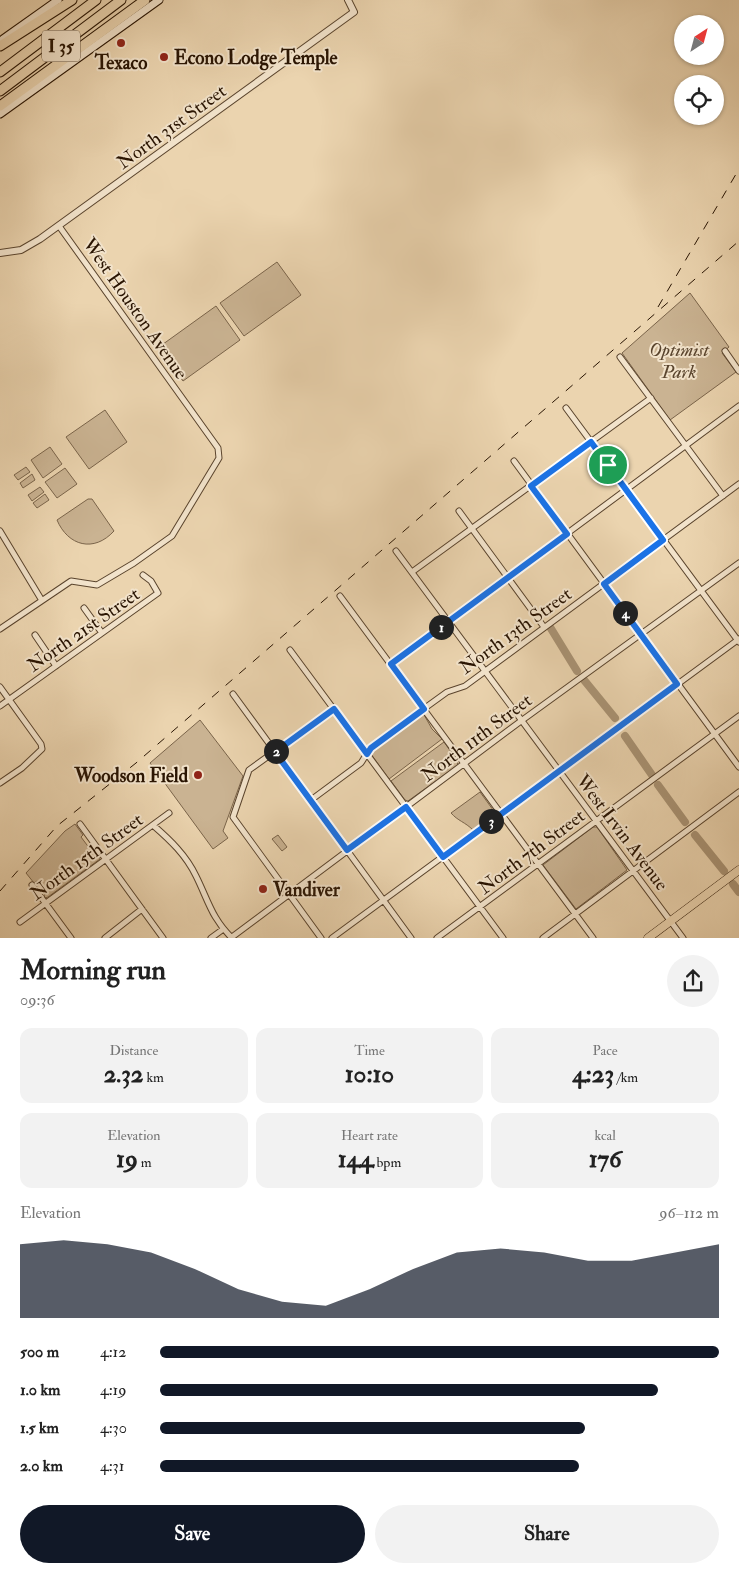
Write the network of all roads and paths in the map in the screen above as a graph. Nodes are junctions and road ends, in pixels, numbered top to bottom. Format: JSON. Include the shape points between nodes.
{"nodes":[{"id":1,"x":58,"y":0,"type":"edge"},
{"id":2,"x":72,"y":0,"type":"edge"},
{"id":3,"x":96,"y":0,"type":"edge"},
{"id":4,"x":121,"y":0,"type":"edge"},
{"id":5,"x":145,"y":0,"type":"edge"},
{"id":6,"x":159,"y":0,"type":"edge"},
{"id":7,"x":348,"y":0,"type":"edge"},
{"id":8,"x":0,"y":44,"type":"edge"},
{"id":9,"x":0,"y":72,"type":"edge"},
{"id":10,"x":0,"y":91,"type":"edge"},
{"id":11,"x":0,"y":106,"type":"edge"},
{"id":12,"x":0,"y":114,"type":"edge"},
{"id":13,"x":60,"y":226,"type":"junction"},
{"id":14,"x":0,"y":253,"type":"edge"},
{"id":15,"x":725,"y":351,"type":"dead end"},
{"id":16,"x":620,"y":357,"type":"dead end"},
{"id":17,"x":739,"y":371,"type":"edge"},
{"id":18,"x":651,"y":398,"type":"junction"},
{"id":19,"x":739,"y":406,"type":"edge"},
{"id":20,"x":566,"y":408,"type":"dead end"},
{"id":21,"x":591,"y":442,"type":"junction"},
{"id":22,"x":686,"y":445,"type":"junction"},
{"id":23,"x":514,"y":461,"type":"dead end"},
{"id":24,"x":739,"y":484,"type":"edge"},
{"id":25,"x":531,"y":486,"type":"junction"},
{"id":26,"x":626,"y":489,"type":"junction"},
{"id":27,"x":723,"y":496,"type":"junction"},
{"id":28,"x":459,"y":511,"type":"dead end"},
{"id":29,"x":472,"y":530,"type":"junction"},
{"id":30,"x":0,"y":531,"type":"edge"},
{"id":31,"x":567,"y":534,"type":"junction"},
{"id":32,"x":663,"y":540,"type":"junction"},
{"id":33,"x":396,"y":551,"type":"dead end"},
{"id":34,"x":739,"y":563,"type":"edge"},
{"id":35,"x":412,"y":572,"type":"junction"},
{"id":36,"x":143,"y":575,"type":"dead end"},
{"id":37,"x":508,"y":577,"type":"junction"},
{"id":38,"x":604,"y":584,"type":"junction"},
{"id":39,"x":701,"y":591,"type":"junction"},
{"id":40,"x":340,"y":596,"type":"dead end"},
{"id":41,"x":41,"y":600,"type":"junction"},
{"id":42,"x":84,"y":608,"type":"dead end"},
{"id":43,"x":448,"y":621,"type":"junction"},
{"id":44,"x":544,"y":627,"type":"junction"},
{"id":45,"x":0,"y":629,"type":"edge"},
{"id":46,"x":102,"y":633,"type":"junction"},
{"id":47,"x":641,"y":634,"type":"junction"},
{"id":48,"x":35,"y":635,"type":"dead end"},
{"id":49,"x":738,"y":641,"type":"edge"},
{"id":50,"x":290,"y":650,"type":"dead end"},
{"id":51,"x":391,"y":664,"type":"junction"},
{"id":52,"x":56,"y":666,"type":"junction"},
{"id":53,"x":485,"y":672,"type":"junction"},
{"id":54,"x":677,"y":684,"type":"junction"},
{"id":55,"x":0,"y":687,"type":"edge"},
{"id":56,"x":233,"y":694,"type":"dead end"},
{"id":57,"x":8,"y":700,"type":"junction"},
{"id":58,"x":0,"y":706,"type":"edge"},
{"id":59,"x":334,"y":709,"type":"junction"},
{"id":60,"x":424,"y":709,"type":"junction"},
{"id":61,"x":739,"y":716,"type":"edge"},
{"id":62,"x":522,"y":721,"type":"junction"},
{"id":63,"x":715,"y":734,"type":"junction"},
{"id":64,"x":275,"y":752,"type":"junction"},
{"id":65,"x":367,"y":754,"type":"junction"},
{"id":66,"x":465,"y":763,"type":"junction"},
{"id":67,"x":739,"y":767,"type":"edge"},
{"id":68,"x":559,"y":771,"type":"junction"},
{"id":69,"x":0,"y":783,"type":"edge"},
{"id":70,"x":739,"y":792,"type":"edge"},
{"id":71,"x":311,"y":800,"type":"junction"},
{"id":72,"x":406,"y":807,"type":"junction"},
{"id":73,"x":501,"y":813,"type":"junction"},
{"id":74,"x":169,"y":814,"type":"dead end"},
{"id":75,"x":597,"y":821,"type":"junction"},
{"id":76,"x":80,"y":824,"type":"dead end"},
{"id":77,"x":154,"y":826,"type":"junction"},
{"id":78,"x":347,"y":850,"type":"junction"},
{"id":79,"x":443,"y":857,"type":"junction"},
{"id":80,"x":106,"y":859,"type":"junction"},
{"id":81,"x":538,"y":864,"type":"junction"},
{"id":82,"x":739,"y":870,"type":"edge"},
{"id":83,"x":633,"y":871,"type":"junction"},
{"id":84,"x":32,"y":885,"type":"dead end"},
{"id":85,"x":288,"y":894,"type":"junction"},
{"id":86,"x":383,"y":900,"type":"junction"},
{"id":87,"x":46,"y":904,"type":"junction"},
{"id":88,"x":481,"y":907,"type":"junction"},
{"id":89,"x":142,"y":909,"type":"junction"},
{"id":90,"x":575,"y":915,"type":"junction"},
{"id":91,"x":671,"y":921,"type":"junction"},
{"id":92,"x":20,"y":922,"type":"dead end"},
{"id":93,"x":222,"y":930,"type":"junction"},
{"id":94,"x":232,"y":937,"type":"edge"},
{"id":95,"x":71,"y":938,"type":"edge"},
{"id":96,"x":105,"y":938,"type":"edge"},
{"id":97,"x":163,"y":938,"type":"edge"},
{"id":98,"x":211,"y":938,"type":"edge"},
{"id":99,"x":320,"y":938,"type":"edge"},
{"id":100,"x":332,"y":938,"type":"edge"},
{"id":101,"x":411,"y":938,"type":"edge"},
{"id":102,"x":437,"y":938,"type":"edge"},
{"id":103,"x":503,"y":938,"type":"edge"},
{"id":104,"x":543,"y":938,"type":"edge"},
{"id":105,"x":592,"y":938,"type":"edge"},
{"id":106,"x":648,"y":938,"type":"edge"},
{"id":107,"x":683,"y":938,"type":"edge"}],
"edges":[{"from":1,"to":8,"type":"main road"},
{"from":2,"to":8,"type":"highway"},
{"from":3,"to":9,"type":"highway","number":"I 35"},
{"from":4,"to":10,"type":"highway","number":"I 35"},
{"from":5,"to":11,"type":"highway"},
{"from":6,"to":12,"type":"main road"},
{"from":7,"to":13,"type":"street","name":"North 31st Street","via":[[354,12]]},
{"from":13,"to":14,"type":"street","name":"North 31st Street","via":[[21,250]]},
{"from":13,"to":41,"type":"street","name":"West Houston Avenue","via":[[218,448],[219,458],[172,536],[97,585],[71,581]]},
{"from":15,"to":17,"type":"street"},
{"from":16,"to":18,"type":"street"},
{"from":18,"to":21,"type":"street"},
{"from":18,"to":22,"type":"street"},
{"from":19,"to":22,"type":"street"},
{"from":20,"to":21,"type":"street"},
{"from":21,"to":25,"type":"street"},
{"from":21,"to":26,"type":"street"},
{"from":22,"to":26,"type":"street"},
{"from":22,"to":27,"type":"street"},
{"from":23,"to":25,"type":"street"},
{"from":24,"to":27,"type":"street","name":"North 13th Street"},
{"from":25,"to":29,"type":"street"},
{"from":25,"to":31,"type":"street"},
{"from":26,"to":31,"type":"street"},
{"from":26,"to":32,"type":"street"},
{"from":27,"to":32,"type":"street","name":"North 13th Street"},
{"from":28,"to":29,"type":"street"},
{"from":29,"to":35,"type":"street"},
{"from":29,"to":37,"type":"street"},
{"from":30,"to":41,"type":"street"},
{"from":31,"to":37,"type":"street"},
{"from":31,"to":38,"type":"street"},
{"from":32,"to":38,"type":"street","name":"North 13th Street"},
{"from":32,"to":39,"type":"street"},
{"from":33,"to":35,"type":"street","name":"West Irvin Avenue"},
{"from":34,"to":39,"type":"street","name":"North 11th Street"},
{"from":35,"to":43,"type":"street","name":"West Irvin Avenue"},
{"from":36,"to":46,"type":"street","name":"North 21st Street","via":[[158,593]]},
{"from":37,"to":43,"type":"street"},
{"from":37,"to":44,"type":"street"},
{"from":38,"to":44,"type":"street","name":"North 13th Street"},
{"from":38,"to":47,"type":"street"},
{"from":39,"to":47,"type":"street","name":"North 11th Street"},
{"from":39,"to":49,"type":"street"},
{"from":40,"to":51,"type":"street"},
{"from":41,"to":45,"type":"street","name":"West Houston Avenue"},
{"from":42,"to":46,"type":"street"},
{"from":43,"to":51,"type":"street"},
{"from":43,"to":53,"type":"street","name":"West Irvin Avenue"},
{"from":44,"to":53,"type":"street","name":"North 13th Street"},
{"from":46,"to":52,"type":"street","name":"North 21st Street"},
{"from":47,"to":54,"type":"street"},
{"from":47,"to":62,"type":"street","name":"North 11th Street"},
{"from":48,"to":52,"type":"street"},
{"from":49,"to":54,"type":"street"},
{"from":50,"to":59,"type":"street"},
{"from":51,"to":60,"type":"street"},
{"from":52,"to":57,"type":"street","name":"North 21st Street"},
{"from":53,"to":60,"type":"street","name":"North 13th Street","via":[[465,686],[447,692]]},
{"from":53,"to":62,"type":"street","name":"West Irvin Avenue"},
{"from":54,"to":63,"type":"street"},
{"from":54,"to":68,"type":"street"},
{"from":55,"to":57,"type":"street"},
{"from":56,"to":64,"type":"street"},
{"from":57,"to":58,"type":"street","name":"North 21st Street"},
{"from":57,"to":69,"type":"street","via":[[42,749]]},
{"from":59,"to":64,"type":"street"},
{"from":59,"to":65,"type":"street"},
{"from":60,"to":65,"type":"street","name":"North 13th Street"},
{"from":60,"to":66,"type":"street"},
{"from":61,"to":63,"type":"street","name":"North 7th Street"},
{"from":62,"to":66,"type":"street","name":"North 11th Street"},
{"from":62,"to":68,"type":"street","name":"West Irvin Avenue"},
{"from":63,"to":67,"type":"street"},
{"from":63,"to":75,"type":"street","name":"North 7th Street"},
{"from":64,"to":71,"type":"street"},
{"from":64,"to":85,"type":"street","via":[[249,770],[233,817]]},
{"from":65,"to":71,"type":"street","name":"North 13th Street","via":[[361,763]]},
{"from":65,"to":72,"type":"street"},
{"from":66,"to":72,"type":"street","name":"North 11th Street"},
{"from":66,"to":73,"type":"street"},
{"from":68,"to":73,"type":"street"},
{"from":68,"to":75,"type":"street","name":"West Irvin Avenue"},
{"from":70,"to":83,"type":"street"},
{"from":71,"to":78,"type":"street"},
{"from":72,"to":78,"type":"street","name":"North 11th Street"},
{"from":72,"to":79,"type":"street"},
{"from":73,"to":79,"type":"street"},
{"from":73,"to":81,"type":"street"},
{"from":74,"to":77,"type":"street","name":"North 15th Street"},
{"from":75,"to":81,"type":"street","name":"North 7th Street"},
{"from":75,"to":83,"type":"street","name":"West Irvin Avenue"},
{"from":76,"to":80,"type":"street"},
{"from":77,"to":80,"type":"street","name":"North 15th Street"},
{"from":77,"to":93,"type":"street","via":[[188,863]]},
{"from":78,"to":85,"type":"street","name":"North 11th Street"},
{"from":78,"to":86,"type":"street"},
{"from":79,"to":86,"type":"street"},
{"from":79,"to":88,"type":"street"},
{"from":80,"to":87,"type":"street","name":"North 15th Street"},
{"from":80,"to":89,"type":"street"},
{"from":81,"to":88,"type":"street","name":"North 7th Street"},
{"from":81,"to":90,"type":"street"},
{"from":82,"to":91,"type":"main road"},
{"from":83,"to":90,"type":"street"},
{"from":83,"to":91,"type":"street","name":"West Irvin Avenue"},
{"from":84,"to":87,"type":"street"},
{"from":85,"to":94,"type":"street","name":"North 11th Street"},
{"from":85,"to":99,"type":"street"},
{"from":86,"to":100,"type":"street"},
{"from":86,"to":101,"type":"street"},
{"from":87,"to":92,"type":"street","name":"North 15th Street"},
{"from":87,"to":95,"type":"street"},
{"from":88,"to":102,"type":"street","name":"North 7th Street"},
{"from":88,"to":103,"type":"street"},
{"from":89,"to":96,"type":"street"},
{"from":89,"to":97,"type":"street"},
{"from":90,"to":104,"type":"street"},
{"from":90,"to":105,"type":"street"},
{"from":91,"to":106,"type":"main road"},
{"from":91,"to":107,"type":"street","name":"West Irvin Avenue"},
{"from":93,"to":94,"type":"street"},
{"from":93,"to":98,"type":"street"}]}
